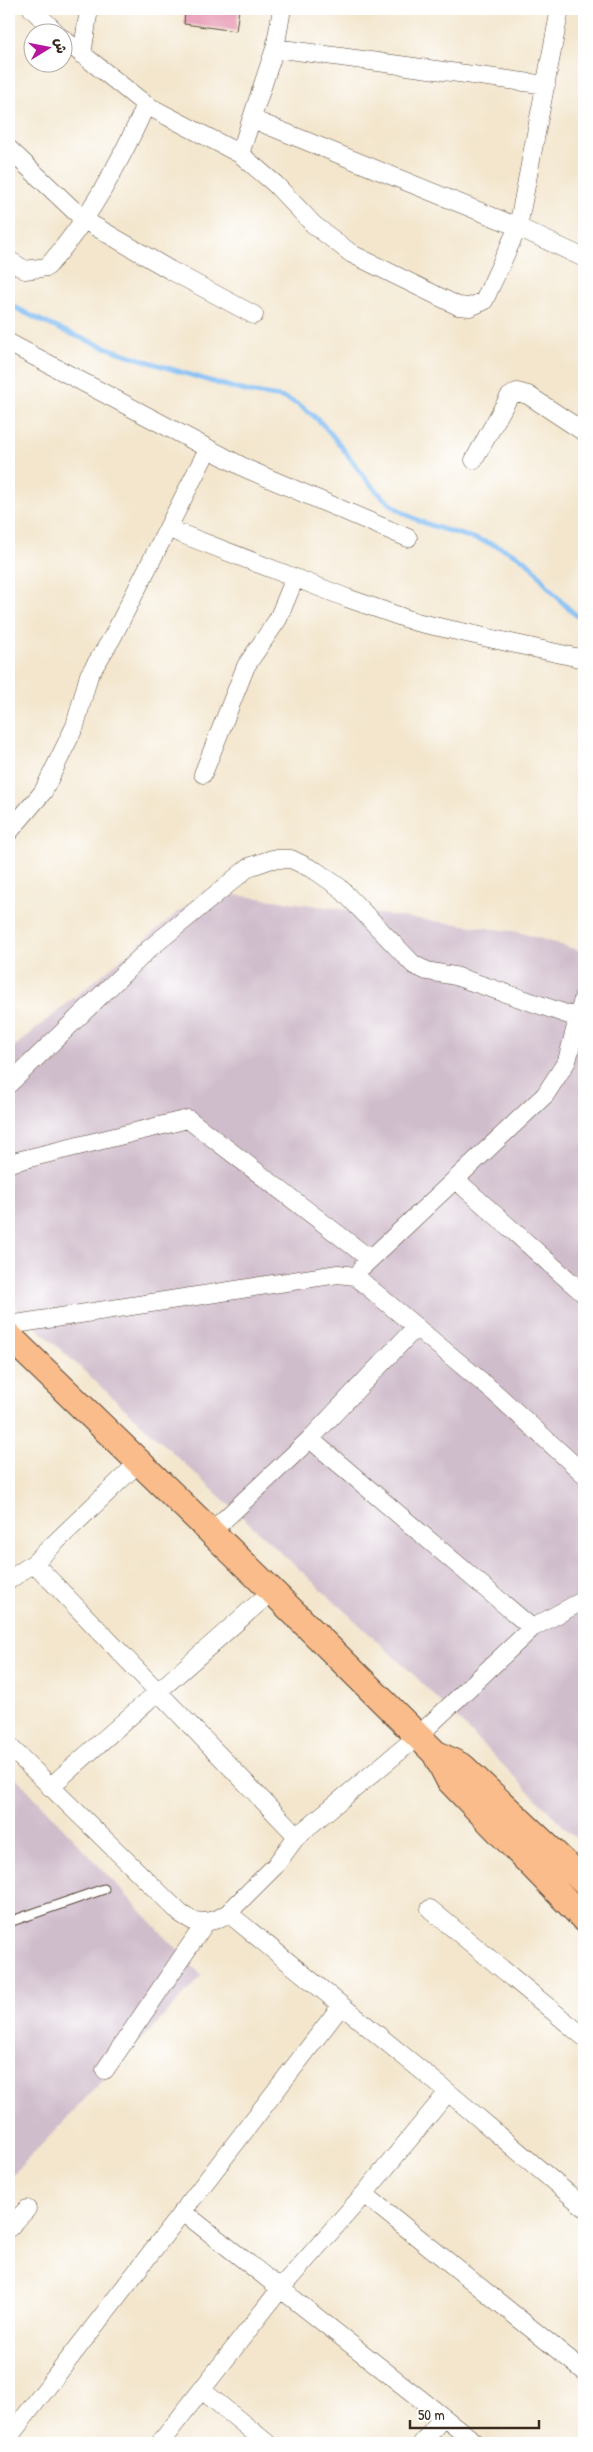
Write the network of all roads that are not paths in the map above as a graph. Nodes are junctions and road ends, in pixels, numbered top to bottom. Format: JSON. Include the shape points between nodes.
{"nodes":[{"id":1,"x":32,"y":9,"type":"edge"},
{"id":2,"x":89,"y":9,"type":"edge"},
{"id":3,"x":282,"y":9,"type":"edge"},
{"id":4,"x":560,"y":9,"type":"edge"},
{"id":5,"x":46,"y":22,"type":"edge"},
{"id":6,"x":72,"y":46,"type":"edge"},
{"id":7,"x":275,"y":48,"type":"junction"},
{"id":8,"x":82,"y":55,"type":"junction"},
{"id":9,"x":546,"y":85,"type":"junction"},
{"id":10,"x":146,"y":105,"type":"junction"},
{"id":11,"x":252,"y":119,"type":"junction"},
{"id":12,"x":9,"y":149,"type":"edge"},
{"id":13,"x":240,"y":154,"type":"junction"},
{"id":14,"x":84,"y":220,"type":"junction"},
{"id":15,"x":518,"y":227,"type":"junction"},
{"id":16,"x":584,"y":258,"type":"edge"},
{"id":17,"x":9,"y":260,"type":"edge"},
{"id":18,"x":254,"y":315,"type":"dead end"},
{"id":19,"x":9,"y":343,"type":"edge"},
{"id":20,"x":584,"y":432,"type":"edge"},
{"id":21,"x":208,"y":449,"type":"junction"},
{"id":22,"x":474,"y":460,"type":"dead end"},
{"id":23,"x":169,"y":528,"type":"junction"},
{"id":24,"x":408,"y":538,"type":"dead end"},
{"id":25,"x":294,"y":578,"type":"junction"},
{"id":26,"x":584,"y":659,"type":"edge"},
{"id":27,"x":203,"y":774,"type":"dead end"},
{"id":28,"x":9,"y":832,"type":"edge"},
{"id":29,"x":584,"y":995,"type":"edge"},
{"id":30,"x":578,"y":1018,"type":"junction"},
{"id":31,"x":9,"y":1084,"type":"edge"},
{"id":32,"x":9,"y":1163,"type":"edge"},
{"id":33,"x":455,"y":1179,"type":"junction"},
{"id":34,"x":370,"y":1259,"type":"junction"},
{"id":35,"x":355,"y":1276,"type":"junction"},
{"id":36,"x":584,"y":1294,"type":"edge"},
{"id":37,"x":9,"y":1325,"type":"edge"},
{"id":38,"x":416,"y":1327,"type":"junction"},
{"id":39,"x":9,"y":1336,"type":"edge"},
{"id":40,"x":310,"y":1439,"type":"junction"},
{"id":41,"x":140,"y":1462,"type":"junction"},
{"id":42,"x":584,"y":1474,"type":"edge"},
{"id":43,"x":211,"y":1532,"type":"junction"},
{"id":44,"x":34,"y":1563,"type":"junction"},
{"id":45,"x":9,"y":1580,"type":"edge"},
{"id":46,"x":272,"y":1591,"type":"junction"},
{"id":47,"x":584,"y":1600,"type":"edge"},
{"id":48,"x":532,"y":1628,"type":"junction"},
{"id":49,"x":158,"y":1691,"type":"junction"},
{"id":50,"x":427,"y":1744,"type":"junction"},
{"id":51,"x":9,"y":1746,"type":"edge"},
{"id":52,"x":50,"y":1787,"type":"junction"},
{"id":53,"x":297,"y":1836,"type":"junction"},
{"id":54,"x":584,"y":1880,"type":"edge"},
{"id":55,"x":104,"y":1889,"type":"dead end"},
{"id":56,"x":430,"y":1908,"type":"dead end"},
{"id":57,"x":228,"y":1913,"type":"junction"},
{"id":58,"x":584,"y":1918,"type":"edge"},
{"id":59,"x":9,"y":1922,"type":"edge"},
{"id":60,"x":206,"y":1922,"type":"junction"},
{"id":61,"x":341,"y":2006,"type":"junction"},
{"id":62,"x":584,"y":2037,"type":"edge"},
{"id":63,"x":104,"y":2070,"type":"dead end"},
{"id":64,"x":448,"y":2092,"type":"junction"},
{"id":65,"x":364,"y":2194,"type":"junction"},
{"id":66,"x":584,"y":2207,"type":"edge"},
{"id":67,"x":27,"y":2209,"type":"dead end"},
{"id":68,"x":182,"y":2211,"type":"junction"},
{"id":69,"x":9,"y":2228,"type":"edge"},
{"id":70,"x":281,"y":2288,"type":"junction"},
{"id":71,"x":584,"y":2371,"type":"edge"},
{"id":72,"x":203,"y":2391,"type":"junction"},
{"id":73,"x":443,"y":2417,"type":"junction"},
{"id":74,"x":14,"y":2435,"type":"edge"},
{"id":75,"x":160,"y":2443,"type":"edge"},
{"id":76,"x":267,"y":2443,"type":"edge"},
{"id":77,"x":422,"y":2443,"type":"edge"},
{"id":78,"x":476,"y":2443,"type":"edge"}],
"edges":[{"from":1,"to":5,"type":"street"},
{"from":2,"to":8,"type":"street"},
{"from":3,"to":7,"type":"street"},
{"from":4,"to":9,"type":"street"},
{"from":6,"to":8,"type":"street"},
{"from":7,"to":9,"type":"street"},
{"from":7,"to":11,"type":"street"},
{"from":8,"to":10,"type":"street"},
{"from":9,"to":15,"type":"street"},
{"from":10,"to":13,"type":"street"},
{"from":10,"to":14,"type":"street","via":[[127,147]]},
{"from":11,"to":13,"type":"street"},
{"from":11,"to":15,"type":"street"},
{"from":12,"to":14,"type":"street"},
{"from":13,"to":15,"type":"street","via":[[275,184],[314,226],[352,254],[458,306],[484,301]]},
{"from":14,"to":17,"type":"street","via":[[48,267],[25,270]]},
{"from":14,"to":18,"type":"street"},
{"from":15,"to":16,"type":"street"},
{"from":19,"to":21,"type":"street"},
{"from":20,"to":22,"type":"street","via":[[528,395],[512,393]]},
{"from":21,"to":23,"type":"street"},
{"from":21,"to":24,"type":"street","via":[[247,470]]},
{"from":23,"to":25,"type":"street"},
{"from":23,"to":28,"type":"street","via":[[112,638],[89,675],[75,726],[43,792]]},
{"from":25,"to":26,"type":"street","via":[[416,622]]},
{"from":25,"to":27,"type":"street","via":[[278,619],[246,666]]},
{"from":29,"to":30,"type":"street"},
{"from":30,"to":31,"type":"street","via":[[414,965],[338,886],[291,859],[272,859],[249,867],[148,949]]},
{"from":30,"to":33,"type":"street","via":[[567,1061],[545,1095]]},
{"from":32,"to":34,"type":"street","via":[[188,1119]]},
{"from":33,"to":34,"type":"street"},
{"from":33,"to":36,"type":"street"},
{"from":34,"to":35,"type":"street"},
{"from":35,"to":37,"type":"street","via":[[328,1276]]},
{"from":35,"to":38,"type":"street"},
{"from":38,"to":40,"type":"street"},
{"from":38,"to":42,"type":"street"},
{"from":39,"to":41,"type":"main road"},
{"from":40,"to":43,"type":"street"},
{"from":40,"to":48,"type":"street"},
{"from":41,"to":43,"type":"main road"},
{"from":41,"to":44,"type":"street"},
{"from":43,"to":46,"type":"main road"},
{"from":44,"to":45,"type":"street"},
{"from":44,"to":49,"type":"street"},
{"from":46,"to":49,"type":"street"},
{"from":46,"to":50,"type":"main road"},
{"from":47,"to":48,"type":"street"},
{"from":48,"to":50,"type":"street"},
{"from":49,"to":52,"type":"street"},
{"from":49,"to":53,"type":"street"},
{"from":50,"to":53,"type":"street"},
{"from":50,"to":54,"type":"main road","via":[[463,1767]]},
{"from":50,"to":58,"type":"main road","via":[[449,1780]]},
{"from":51,"to":52,"type":"street"},
{"from":52,"to":60,"type":"street","via":[[181,1914],[193,1921]]},
{"from":53,"to":57,"type":"street","via":[[275,1866]]},
{"from":55,"to":59,"type":"lane"},
{"from":56,"to":62,"type":"street"},
{"from":57,"to":60,"type":"street"},
{"from":57,"to":61,"type":"street"},
{"from":60,"to":63,"type":"street"},
{"from":61,"to":64,"type":"street"},
{"from":61,"to":68,"type":"street"},
{"from":64,"to":65,"type":"street"},
{"from":64,"to":66,"type":"street"},
{"from":65,"to":70,"type":"street"},
{"from":65,"to":71,"type":"street"},
{"from":67,"to":69,"type":"street"},
{"from":68,"to":70,"type":"street"},
{"from":68,"to":74,"type":"street"},
{"from":70,"to":72,"type":"street"},
{"from":70,"to":73,"type":"street"},
{"from":72,"to":75,"type":"street"},
{"from":72,"to":76,"type":"street"},
{"from":73,"to":77,"type":"street"},
{"from":73,"to":78,"type":"street"}]}
